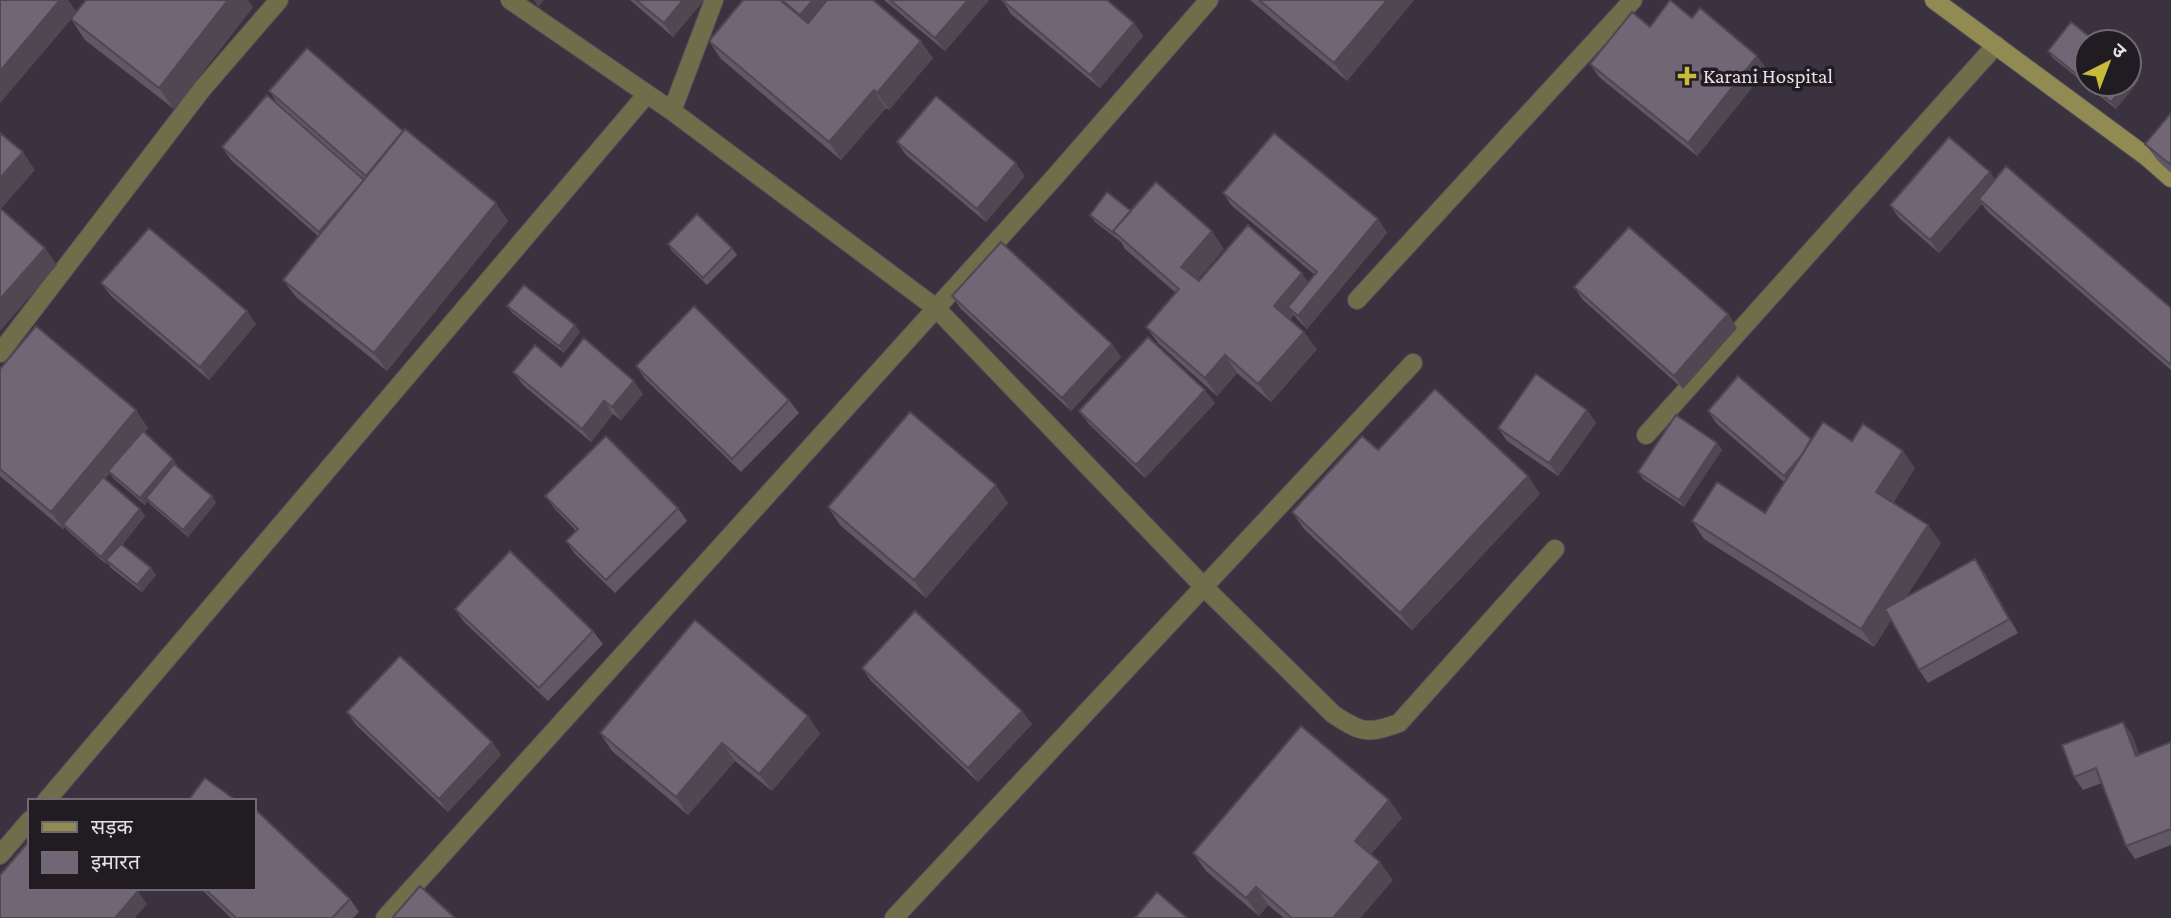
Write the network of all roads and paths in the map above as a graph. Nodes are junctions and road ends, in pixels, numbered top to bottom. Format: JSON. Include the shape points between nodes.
{"nodes":[{"id":1,"x":279,"y":0,"type":"edge"},
{"id":2,"x":510,"y":0,"type":"edge"},
{"id":3,"x":714,"y":0,"type":"edge"},
{"id":4,"x":1209,"y":0,"type":"edge"},
{"id":5,"x":1633,"y":0,"type":"edge"},
{"id":6,"x":1934,"y":0,"type":"edge"},
{"id":7,"x":1996,"y":45,"type":"junction"},
{"id":8,"x":647,"y":94,"type":"junction"},
{"id":9,"x":672,"y":111,"type":"junction"},
{"id":10,"x":2171,"y":178,"type":"edge"},
{"id":11,"x":1357,"y":300,"type":"dead end"},
{"id":12,"x":936,"y":308,"type":"junction"},
{"id":13,"x":0,"y":353,"type":"edge"},
{"id":14,"x":1413,"y":363,"type":"dead end"},
{"id":15,"x":1646,"y":435,"type":"dead end"},
{"id":16,"x":1555,"y":549,"type":"dead end"},
{"id":17,"x":1204,"y":587,"type":"junction"},
{"id":18,"x":48,"y":799,"type":"edge"},
{"id":19,"x":28,"y":822,"type":"edge"},
{"id":20,"x":0,"y":855,"type":"edge"},
{"id":21,"x":385,"y":918,"type":"edge"},
{"id":22,"x":894,"y":918,"type":"edge"}],
"edges":[{"from":1,"to":13,"type":"street","via":[[203,88]]},
{"from":2,"to":8,"type":"street"},
{"from":3,"to":9,"type":"street"},
{"from":4,"to":12,"type":"street"},
{"from":5,"to":11,"type":"street"},
{"from":6,"to":7,"type":"street"},
{"from":7,"to":10,"type":"street"},
{"from":7,"to":15,"type":"street"},
{"from":8,"to":9,"type":"street"},
{"from":8,"to":18,"type":"street"},
{"from":9,"to":12,"type":"street"},
{"from":12,"to":17,"type":"street"},
{"from":12,"to":21,"type":"street"},
{"from":14,"to":17,"type":"street"},
{"from":16,"to":17,"type":"street","via":[[1399,723],[1373,733],[1353,727],[1333,713]]},
{"from":17,"to":22,"type":"street"},
{"from":19,"to":20,"type":"street"}]}
